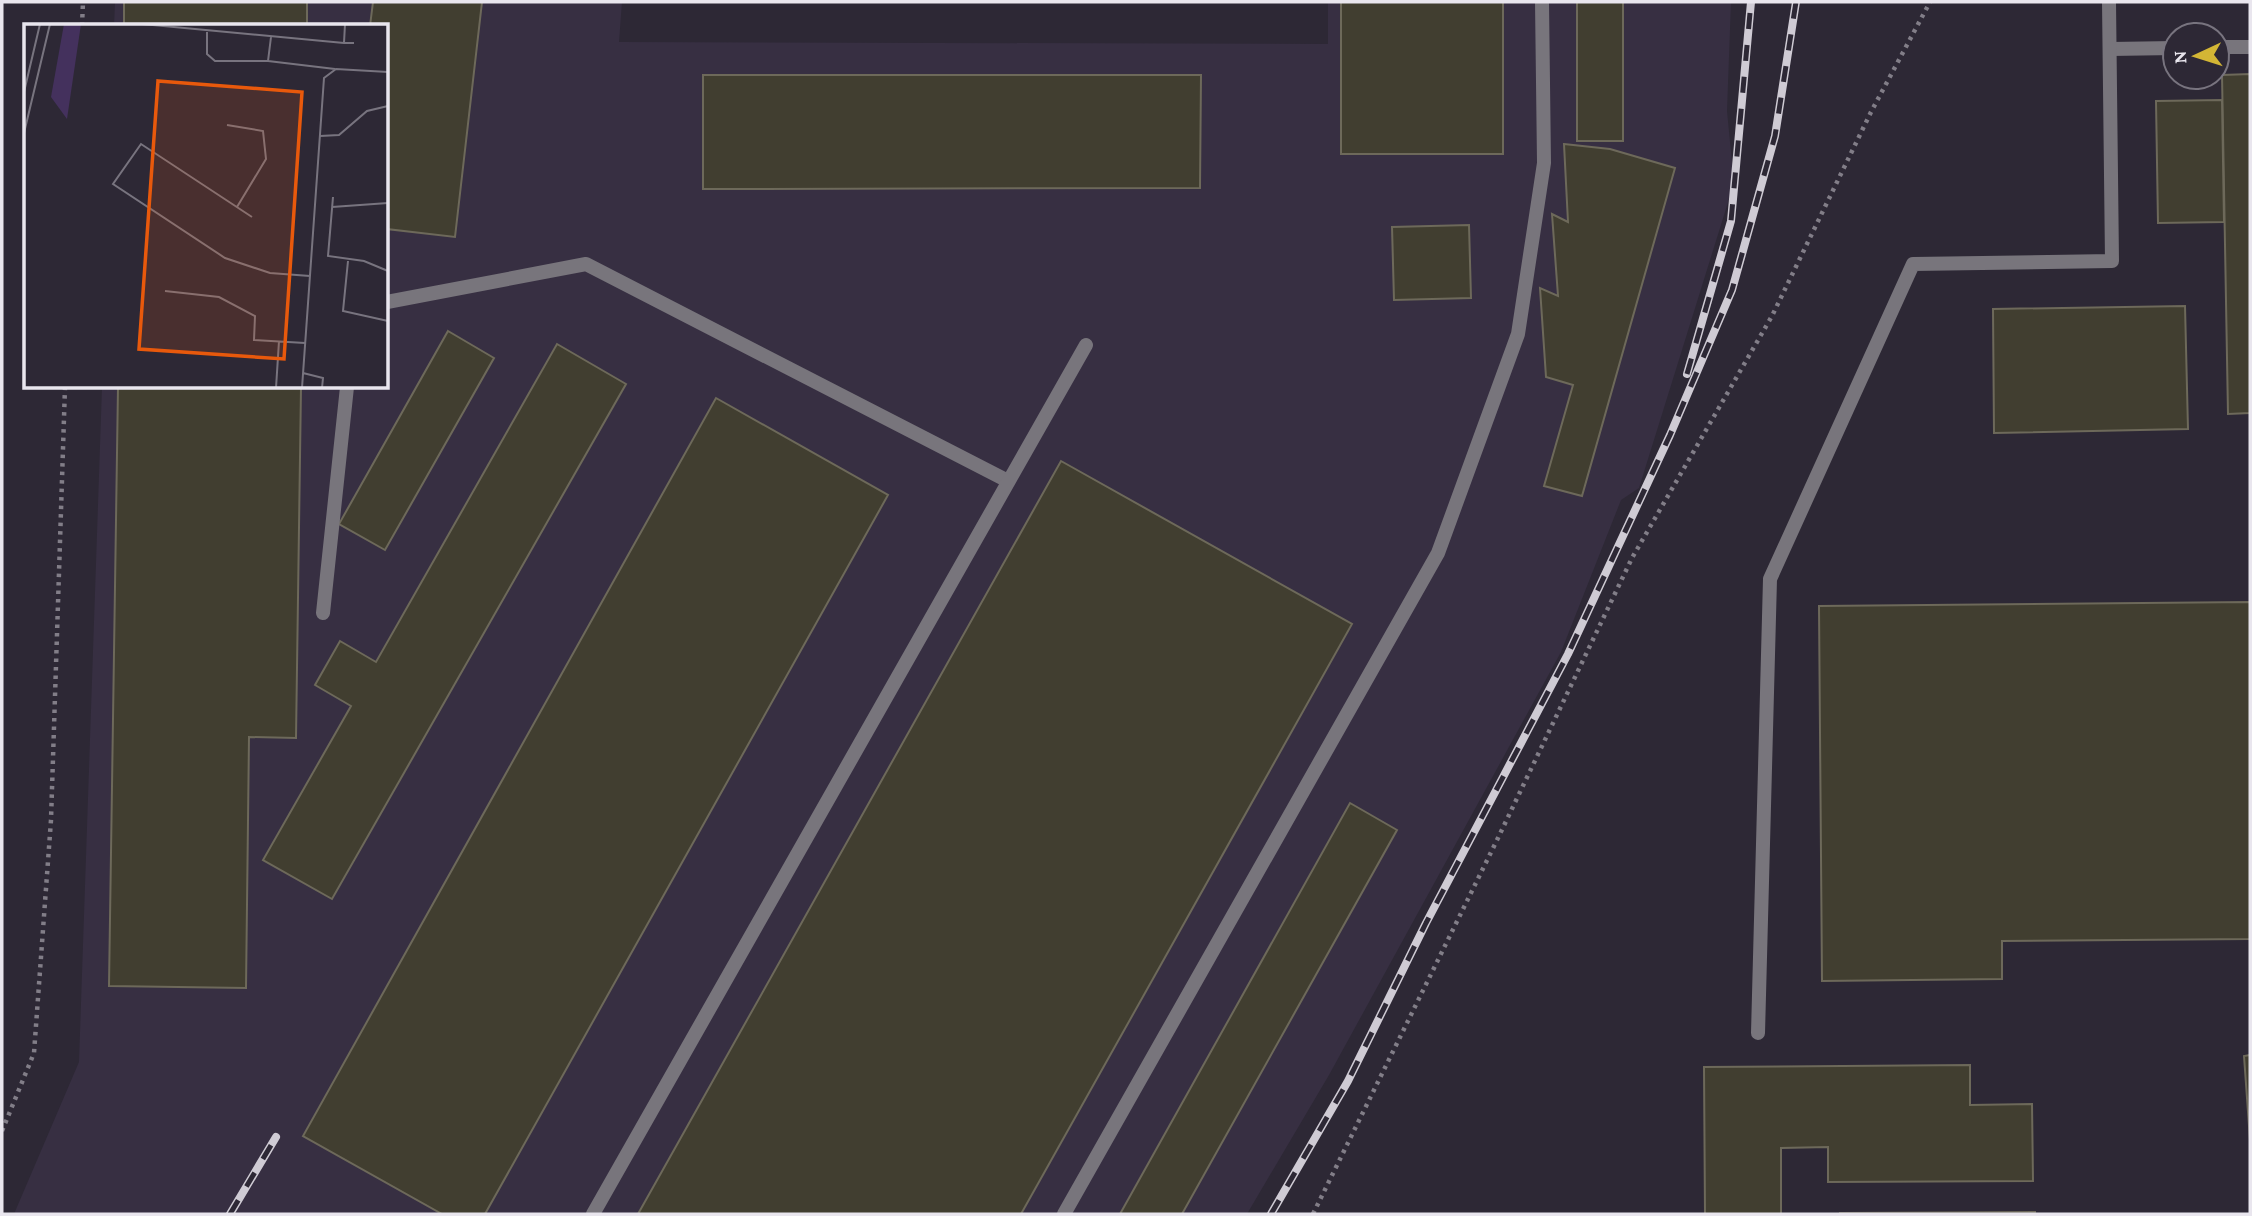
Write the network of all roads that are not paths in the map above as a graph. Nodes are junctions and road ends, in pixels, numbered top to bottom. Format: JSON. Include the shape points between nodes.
{"nodes":[{"id":1,"x":1542,"y":2,"type":"edge"},
{"id":2,"x":2109,"y":2,"type":"edge"},
{"id":3,"x":2231,"y":47,"type":"edge"},
{"id":4,"x":2250,"y":47,"type":"edge"},
{"id":5,"x":2161,"y":48,"type":"edge"},
{"id":6,"x":2110,"y":49,"type":"junction"},
{"id":7,"x":388,"y":302,"type":"edge"},
{"id":8,"x":1086,"y":345,"type":"dead end"},
{"id":9,"x":346,"y":388,"type":"edge"},
{"id":10,"x":1008,"y":481,"type":"junction"},
{"id":11,"x":323,"y":613,"type":"dead end"},
{"id":12,"x":1758,"y":1033,"type":"dead end"},
{"id":13,"x":593,"y":1214,"type":"edge"},
{"id":14,"x":1064,"y":1214,"type":"edge"}],
"edges":[{"from":1,"to":14,"type":"lane","via":[[1544,163],[1518,334],[1438,553]]},
{"from":2,"to":6,"type":"lane"},
{"from":3,"to":4,"type":"lane"},
{"from":5,"to":6,"type":"lane"},
{"from":6,"to":12,"type":"lane","via":[[2112,261],[1913,264],[1770,579]]},
{"from":7,"to":10,"type":"lane","via":[[586,264]]},
{"from":8,"to":10,"type":"lane"},
{"from":9,"to":11,"type":"lane"},
{"from":10,"to":13,"type":"lane"}]}
